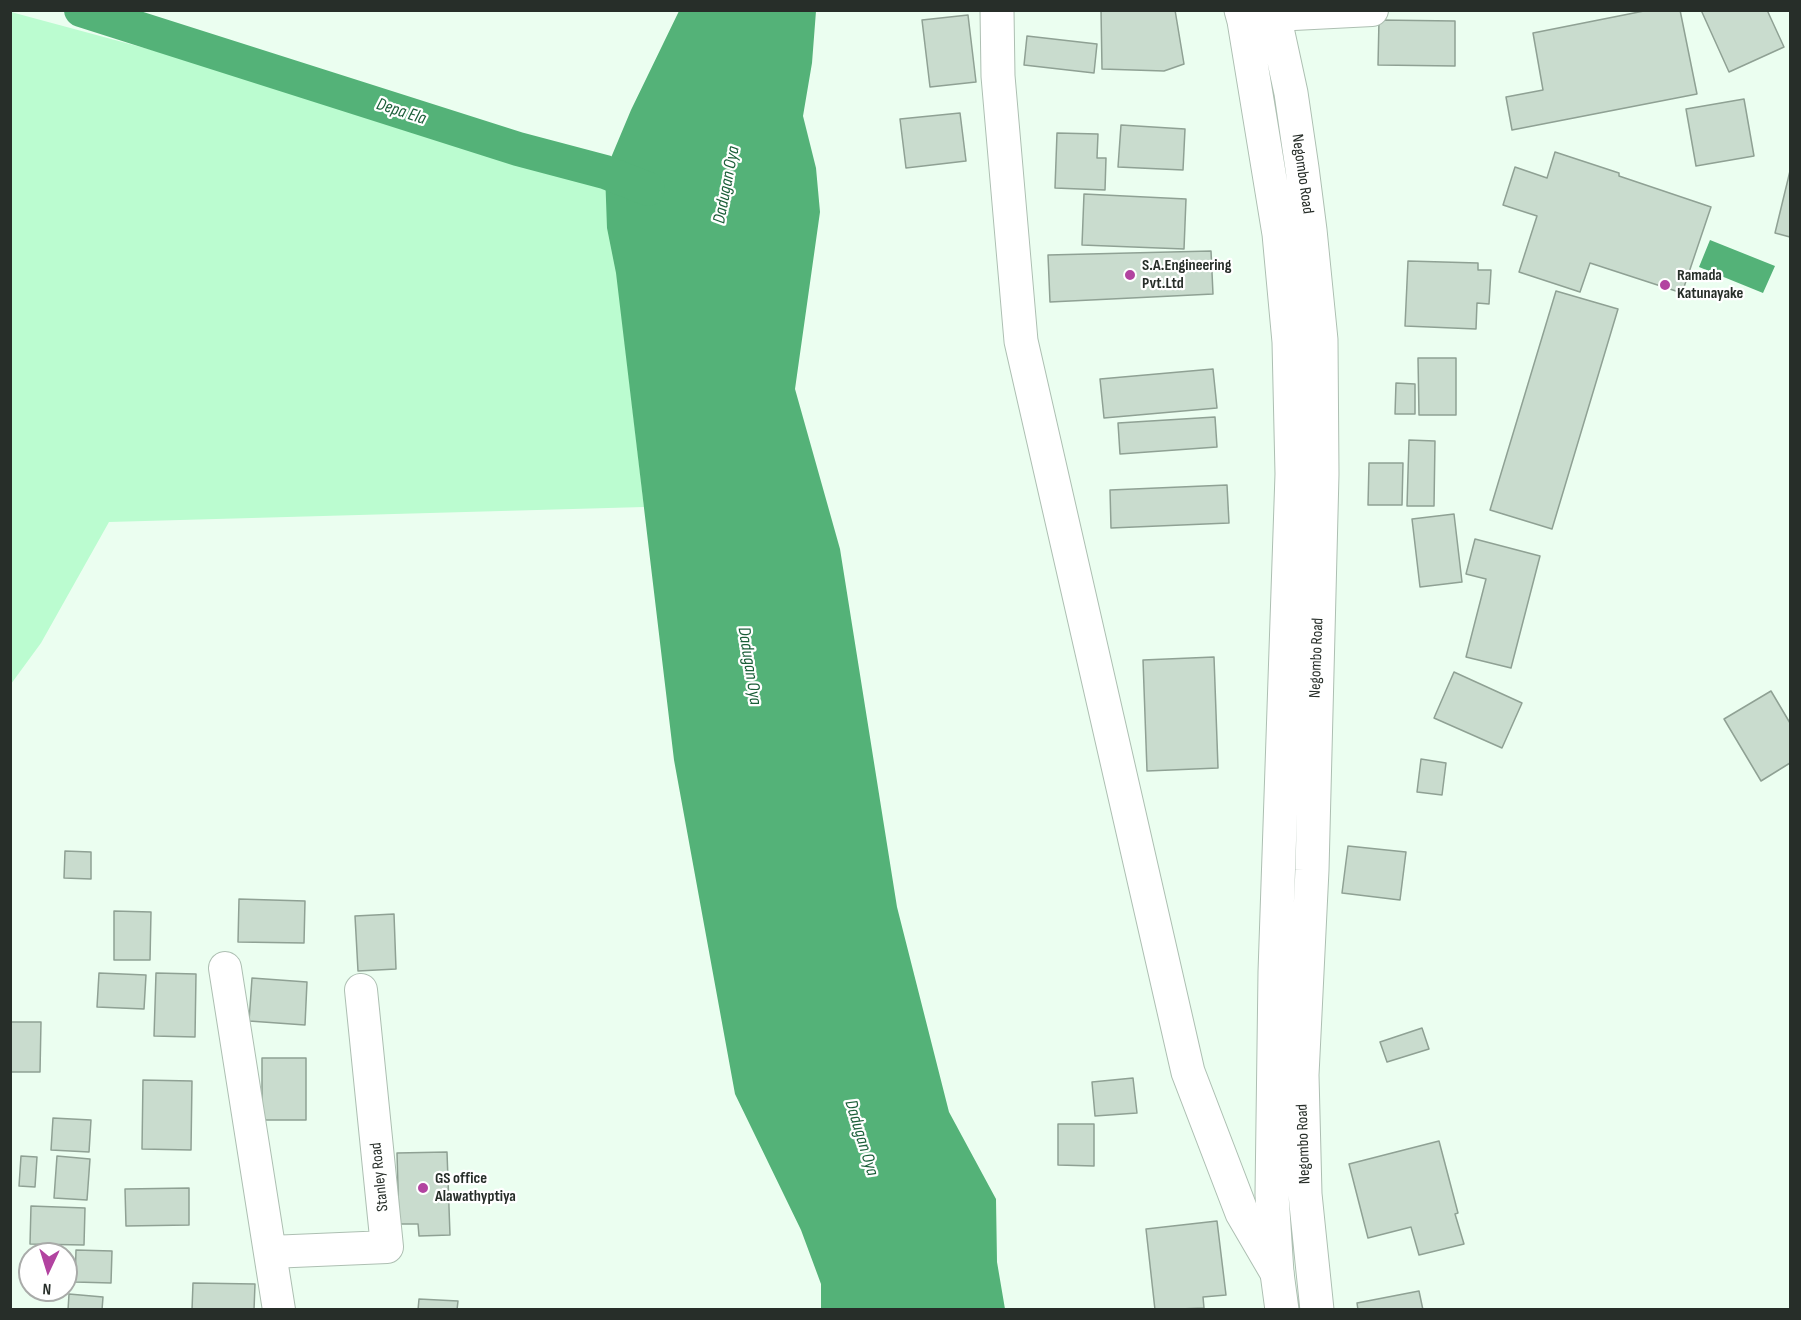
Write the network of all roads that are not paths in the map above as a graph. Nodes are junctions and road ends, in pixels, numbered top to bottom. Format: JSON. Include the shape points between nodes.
{"nodes":[{"id":1,"x":997,"y":10,"type":"edge"},
{"id":2,"x":1241,"y":10,"type":"edge"},
{"id":3,"x":1372,"y":10,"type":"edge"},
{"id":4,"x":1274,"y":13,"type":"edge"},
{"id":5,"x":225,"y":968,"type":"dead end"},
{"id":6,"x":361,"y":990,"type":"dead end"},
{"id":7,"x":270,"y":1252,"type":"junction"},
{"id":8,"x":1277,"y":1273,"type":"junction"},
{"id":9,"x":279,"y":1310,"type":"edge"},
{"id":10,"x":1281,"y":1310,"type":"edge"},
{"id":11,"x":1317,"y":1310,"type":"edge"}],
"edges":[{"from":1,"to":8,"type":"main road","via":[[998,76],[1021,341],[1188,1072],[1242,1213]]},
{"from":2,"to":8,"type":"main road","name":"Negombo Road","via":[[1274,202],[1289,342],[1292,474],[1275,972],[1272,1195]]},
{"from":3,"to":4,"type":"street"},
{"from":4,"to":11,"type":"main road","name":"Negombo Road","via":[[1291,93],[1321,340],[1322,474],[1312,870],[1302,1075],[1305,1194]]},
{"from":5,"to":7,"type":"street"},
{"from":6,"to":7,"type":"street","name":"Stanley Road","via":[[387,1247]]},
{"from":7,"to":9,"type":"street"},
{"from":8,"to":10,"type":"main road","name":"Negombo Road"}]}
